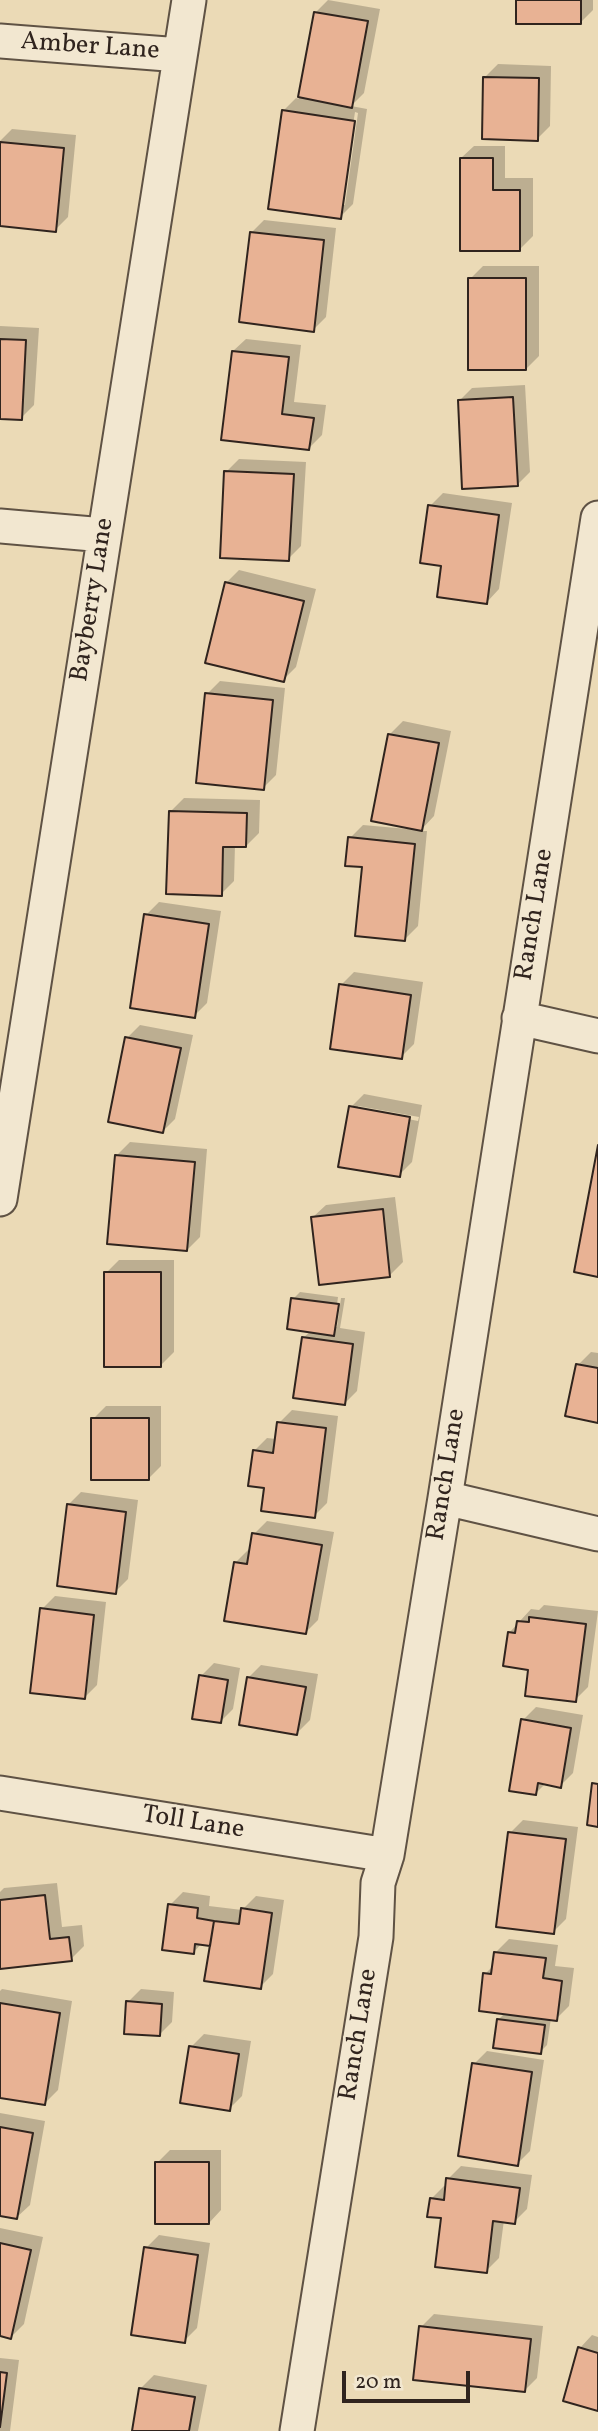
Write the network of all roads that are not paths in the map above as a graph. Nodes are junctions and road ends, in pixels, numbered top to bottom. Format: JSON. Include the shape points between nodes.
{"nodes":[{"id":1,"x":189,"y":0,"type":"edge"},
{"id":2,"x":0,"y":41,"type":"edge"},
{"id":3,"x":180,"y":55,"type":"junction"},
{"id":4,"x":598,"y":518,"type":"edge"},
{"id":5,"x":0,"y":526,"type":"edge"},
{"id":6,"x":104,"y":535,"type":"junction"},
{"id":7,"x":519,"y":1018,"type":"junction"},
{"id":8,"x":598,"y":1037,"type":"edge"},
{"id":9,"x":0,"y":1199,"type":"edge"},
{"id":10,"x":445,"y":1498,"type":"junction"},
{"id":11,"x":598,"y":1534,"type":"edge"},
{"id":12,"x":0,"y":1793,"type":"edge"},
{"id":13,"x":387,"y":1855,"type":"junction"},
{"id":14,"x":297,"y":2431,"type":"edge"}],
"edges":[{"from":1,"to":3,"type":"street","name":"Bayberry Lane"},
{"from":2,"to":3,"type":"street","name":"Amber Lane"},
{"from":3,"to":6,"type":"street","name":"Bayberry Lane"},
{"from":4,"to":7,"type":"street","name":"Ranch Lane"},
{"from":5,"to":6,"type":"street"},
{"from":6,"to":9,"type":"street","name":"Bayberry Lane"},
{"from":7,"to":8,"type":"street"},
{"from":7,"to":10,"type":"street","name":"Ranch Lane"},
{"from":10,"to":11,"type":"street"},
{"from":10,"to":13,"type":"street","name":"Ranch Lane"},
{"from":12,"to":13,"type":"street","name":"Toll Lane"},
{"from":13,"to":14,"type":"street","name":"Ranch Lane","via":[[378,1883],[376,1937]]}]}
